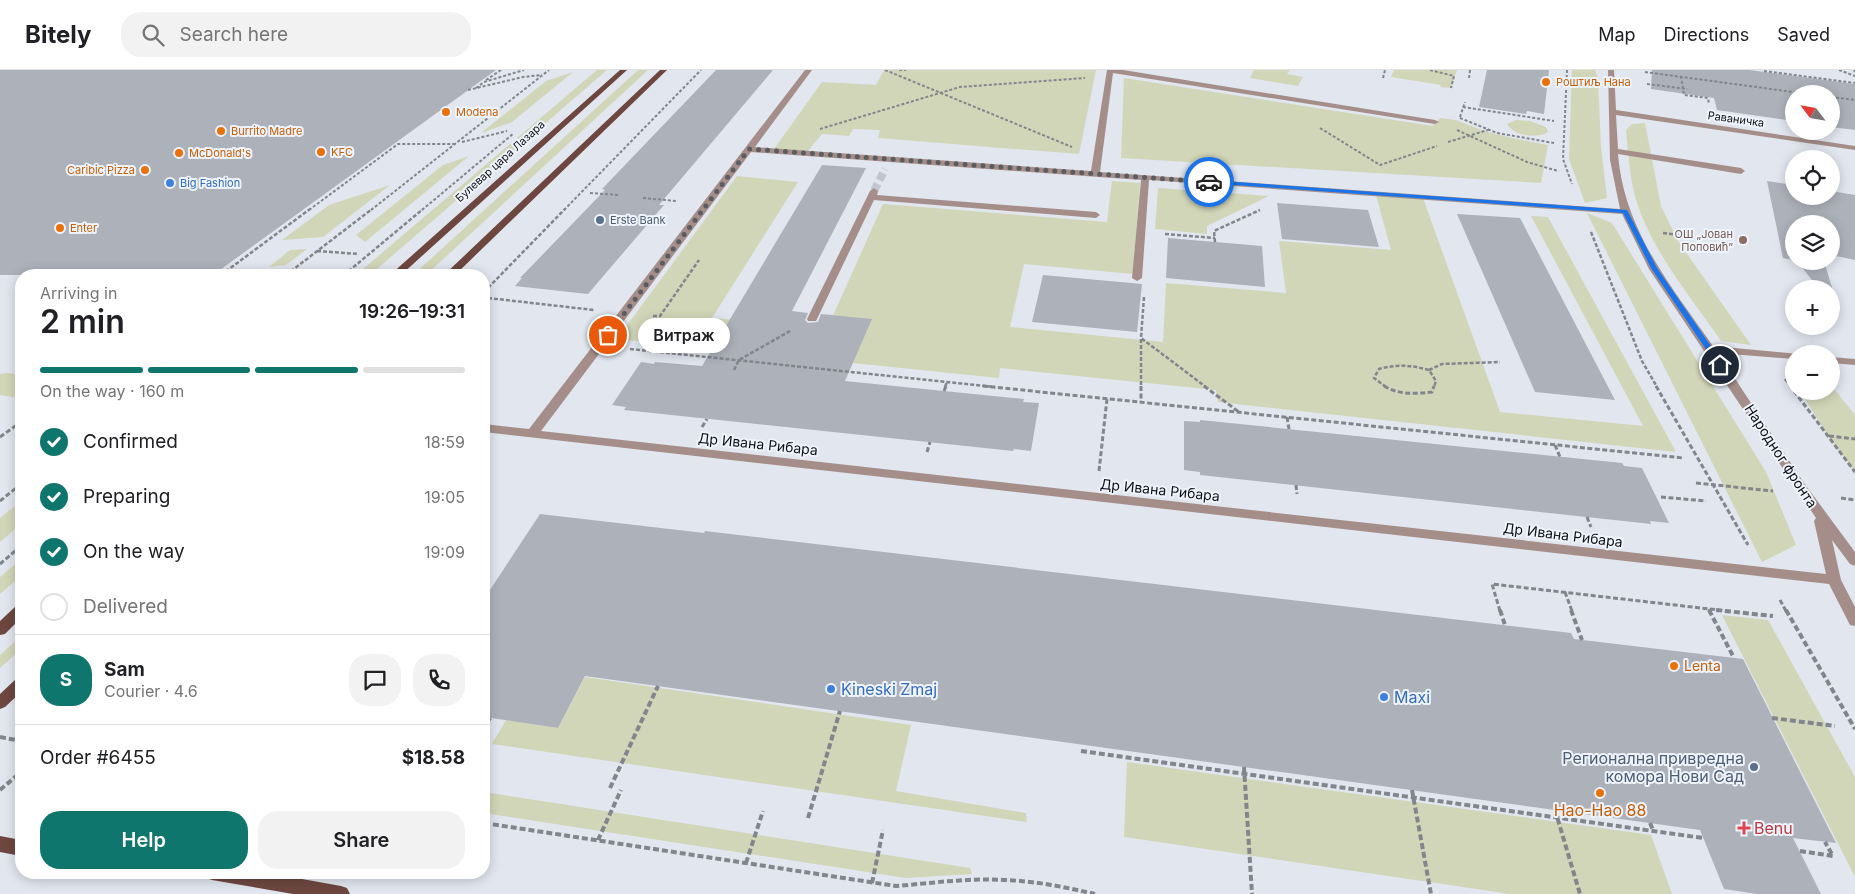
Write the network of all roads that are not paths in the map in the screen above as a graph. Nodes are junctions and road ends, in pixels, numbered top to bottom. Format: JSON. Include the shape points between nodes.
{"nodes":[{"id":1,"x":624,"y":70,"type":"edge"},
{"id":2,"x":664,"y":70,"type":"edge"},
{"id":3,"x":809,"y":70,"type":"edge"},
{"id":4,"x":1110,"y":70,"type":"edge"},
{"id":5,"x":1611,"y":70,"type":"edge"},
{"id":6,"x":1613,"y":112,"type":"junction"},
{"id":7,"x":1435,"y":122,"type":"road end"},
{"id":8,"x":1855,"y":148,"type":"edge"},
{"id":9,"x":749,"y":149,"type":"junction"},
{"id":10,"x":1615,"y":151,"type":"junction"},
{"id":11,"x":890,"y":159,"type":"junction"},
{"id":12,"x":884,"y":170,"type":"tunnel mouth"},
{"id":13,"x":1741,"y":171,"type":"dead end"},
{"id":14,"x":1095,"y":174,"type":"junction"},
{"id":15,"x":1145,"y":178,"type":"junction"},
{"id":16,"x":1625,"y":212,"type":"junction"},
{"id":17,"x":1096,"y":215,"type":"dead end"},
{"id":18,"x":402,"y":269,"type":"edge"},
{"id":19,"x":455,"y":269,"type":"edge"},
{"id":20,"x":1138,"y":278,"type":"dead end"},
{"id":21,"x":812,"y":319,"type":"road end"},
{"id":22,"x":1710,"y":349,"type":"junction"},
{"id":23,"x":1785,"y":355,"type":"edge"},
{"id":24,"x":1840,"y":361,"type":"edge"},
{"id":25,"x":1855,"y":362,"type":"edge"},
{"id":26,"x":490,"y":429,"type":"edge"},
{"id":27,"x":532,"y":434,"type":"junction"},
{"id":28,"x":1821,"y":518,"type":"junction"},
{"id":29,"x":1855,"y":561,"type":"edge"},
{"id":30,"x":1834,"y":580,"type":"junction"},
{"id":31,"x":15,"y":616,"type":"edge"},
{"id":32,"x":1855,"y":621,"type":"edge"},
{"id":33,"x":0,"y":630,"type":"edge"},
{"id":34,"x":15,"y":689,"type":"edge"},
{"id":35,"x":0,"y":703,"type":"edge"},
{"id":36,"x":0,"y":844,"type":"edge"},
{"id":37,"x":15,"y":847,"type":"edge"},
{"id":38,"x":253,"y":879,"type":"edge"},
{"id":39,"x":341,"y":894,"type":"edge"}],
"edges":[{"from":1,"to":18,"type":"main road","name":"Булевар цара Лазара"},
{"from":2,"to":19,"type":"main road"},
{"from":3,"to":9,"type":"street"},
{"from":4,"to":7,"type":"street"},
{"from":4,"to":14,"type":"street"},
{"from":5,"to":6,"type":"street","name":"Народног фронта"},
{"from":6,"to":8,"type":"street","name":"Раваничка"},
{"from":6,"to":10,"type":"street","name":"Народног фронта"},
{"from":9,"to":11,"type":"street"},
{"from":9,"to":27,"type":"street"},
{"from":10,"to":13,"type":"street"},
{"from":10,"to":16,"type":"street","name":"Народног фронта","via":[[1616,179]]},
{"from":11,"to":12,"type":"street"},
{"from":11,"to":14,"type":"street"},
{"from":14,"to":15,"type":"street"},
{"from":15,"to":16,"type":"street"},
{"from":15,"to":20,"type":"street"},
{"from":16,"to":22,"type":"street","name":"Народног фронта","via":[[1654,268]]},
{"from":17,"to":21,"type":"street","via":[[873,194]]},
{"from":22,"to":23,"type":"street"},
{"from":22,"to":28,"type":"street","name":"Народног фронта"},
{"from":24,"to":25,"type":"street"},
{"from":26,"to":27,"type":"street","name":"Др Ивана Рибара"},
{"from":27,"to":30,"type":"street","name":"Др Ивана Рибара"},
{"from":28,"to":29,"type":"street","name":"Народног фронта"},
{"from":28,"to":30,"type":"street","name":"Народног фронта"},
{"from":30,"to":32,"type":"street","name":"Народног фронта"},
{"from":31,"to":33,"type":"main road"},
{"from":34,"to":35,"type":"main road"},
{"from":36,"to":37,"type":"main road"},
{"from":38,"to":39,"type":"main road"}]}
